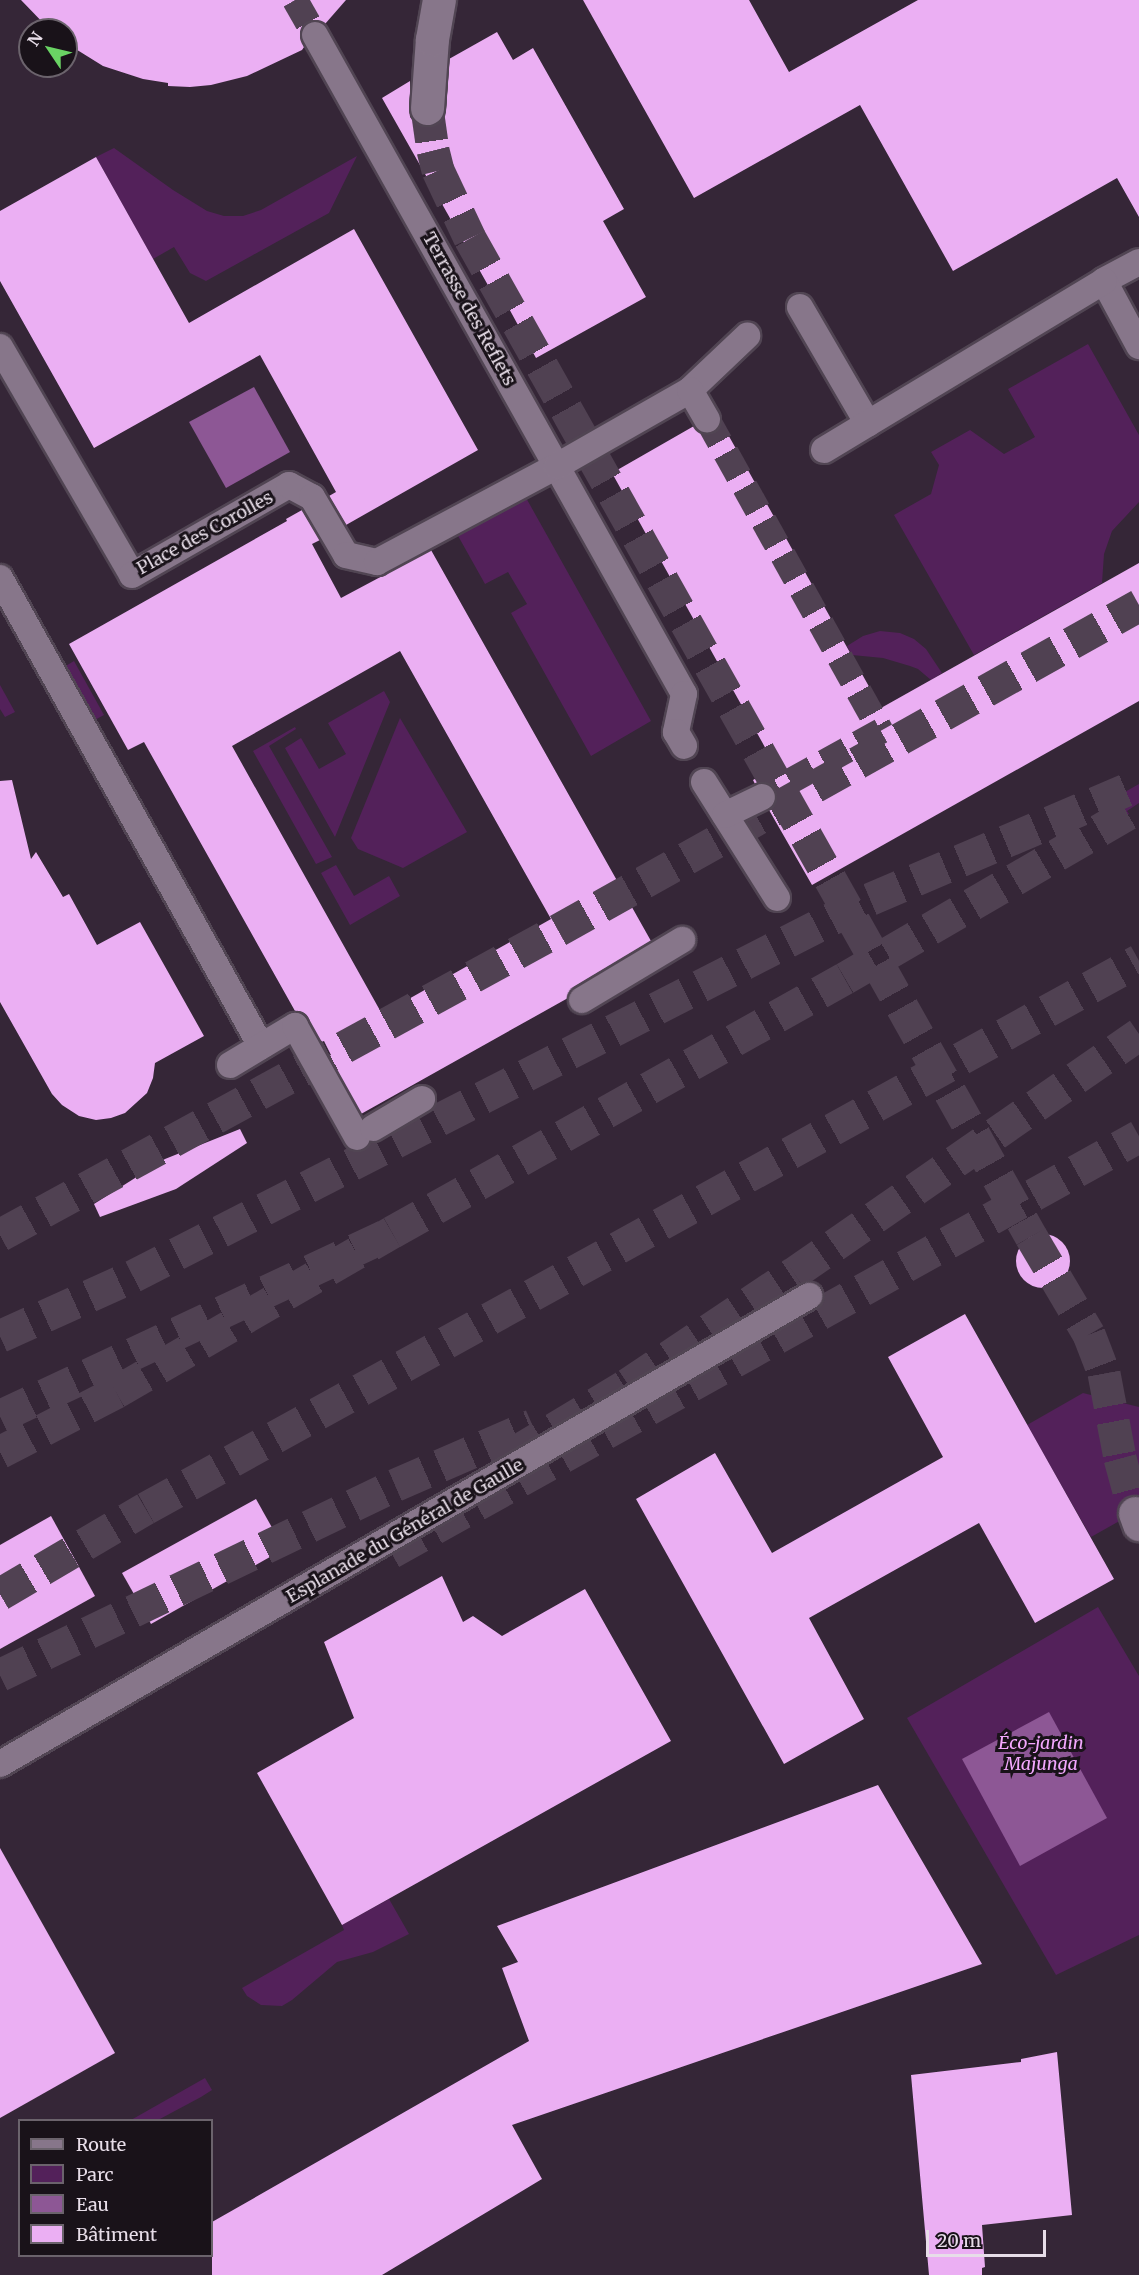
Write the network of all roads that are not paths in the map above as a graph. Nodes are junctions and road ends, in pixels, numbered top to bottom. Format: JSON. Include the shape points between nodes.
{"nodes":[{"id":1,"x":439,"y":0,"type":"edge"},
{"id":2,"x":315,"y":35,"type":"tunnel mouth"},
{"id":3,"x":427,"y":108,"type":"tunnel mouth"},
{"id":4,"x":1139,"y":262,"type":"edge"},
{"id":5,"x":1104,"y":281,"type":"junction"},
{"id":6,"x":800,"y":307,"type":"dead end"},
{"id":7,"x":747,"y":336,"type":"dead end"},
{"id":8,"x":0,"y":346,"type":"edge"},
{"id":9,"x":1139,"y":346,"type":"edge"},
{"id":10,"x":690,"y":390,"type":"junction"},
{"id":11,"x":707,"y":419,"type":"tunnel mouth"},
{"id":12,"x":868,"y":423,"type":"junction"},
{"id":13,"x":824,"y":450,"type":"dead end"},
{"id":14,"x":557,"y":466,"type":"junction"},
{"id":15,"x":0,"y":578,"type":"edge"},
{"id":16,"x":684,"y":746,"type":"dead end"},
{"id":17,"x":704,"y":782,"type":"dead end"},
{"id":18,"x":762,"y":797,"type":"tunnel mouth"},
{"id":19,"x":725,"y":815,"type":"junction"},
{"id":20,"x":777,"y":898,"type":"dead end"},
{"id":21,"x":682,"y":940,"type":"dead end"},
{"id":22,"x":582,"y":1000,"type":"dead end"},
{"id":23,"x":261,"y":1046,"type":"junction"},
{"id":24,"x":230,"y":1065,"type":"dead end"},
{"id":25,"x":415,"y":1101,"type":"dead end"},
{"id":26,"x":809,"y":1296,"type":"dead end"},
{"id":27,"x":0,"y":1764,"type":"edge"}],
"edges":[{"from":1,"to":3,"type":"street"},
{"from":2,"to":14,"type":"street","name":"Terrasse des Reflets"},
{"from":4,"to":5,"type":"street"},
{"from":5,"to":9,"type":"street"},
{"from":5,"to":12,"type":"street"},
{"from":6,"to":12,"type":"street"},
{"from":7,"to":10,"type":"street"},
{"from":8,"to":14,"type":"street","name":"Place des Corolles","via":[[132,575],[290,485],[312,497],[346,555],[377,562]]},
{"from":10,"to":11,"type":"street"},
{"from":10,"to":14,"type":"street"},
{"from":12,"to":13,"type":"street"},
{"from":14,"to":16,"type":"street","name":"Terrasse des Reflets","via":[[684,693],[676,732]]},
{"from":15,"to":23,"type":"street"},
{"from":17,"to":19,"type":"street"},
{"from":18,"to":19,"type":"street"},
{"from":19,"to":20,"type":"street"},
{"from":21,"to":22,"type":"street"},
{"from":23,"to":24,"type":"street"},
{"from":23,"to":25,"type":"street","via":[[295,1026],[365,1133]]},
{"from":26,"to":27,"type":"street","name":"Esplanade du Général de Gaulle"}]}
